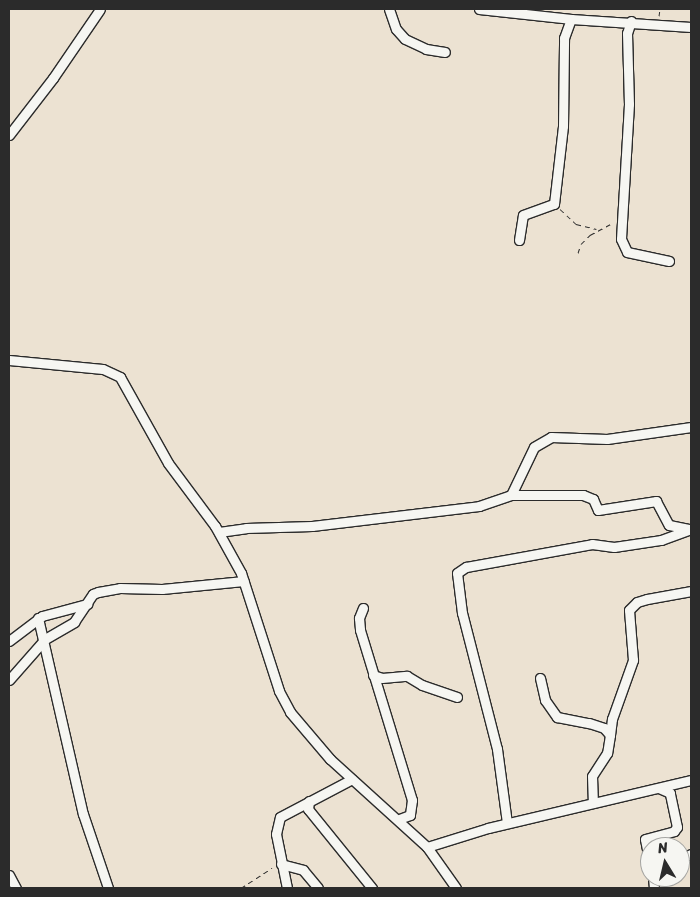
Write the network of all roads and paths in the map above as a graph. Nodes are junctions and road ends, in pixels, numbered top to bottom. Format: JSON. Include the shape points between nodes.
{"nodes":[{"id":1,"x":100,"y":9,"type":"edge"},
{"id":2,"x":389,"y":9,"type":"edge"},
{"id":3,"x":479,"y":9,"type":"edge"},
{"id":4,"x":571,"y":19,"type":"junction"},
{"id":5,"x":631,"y":21,"type":"junction"},
{"id":6,"x":691,"y":27,"type":"edge"},
{"id":7,"x":445,"y":52,"type":"dead end"},
{"id":8,"x":10,"y":133,"type":"edge"},
{"id":9,"x":554,"y":204,"type":"junction"},
{"id":10,"x":620,"y":212,"type":"junction"},
{"id":11,"x":598,"y":229,"type":"junction"},
{"id":12,"x":519,"y":240,"type":"dead end"},
{"id":13,"x":578,"y":253,"type":"dead end"},
{"id":14,"x":669,"y":261,"type":"dead end"},
{"id":15,"x":9,"y":360,"type":"edge"},
{"id":16,"x":691,"y":427,"type":"edge"},
{"id":17,"x":511,"y":495,"type":"junction"},
{"id":18,"x":691,"y":529,"type":"edge"},
{"id":19,"x":219,"y":532,"type":"junction"},
{"id":20,"x":244,"y":581,"type":"junction"},
{"id":21,"x":691,"y":591,"type":"edge"},
{"id":22,"x":87,"y":604,"type":"junction"},
{"id":23,"x":363,"y":608,"type":"dead end"},
{"id":24,"x":38,"y":618,"type":"junction"},
{"id":25,"x":45,"y":639,"type":"junction"},
{"id":26,"x":9,"y":641,"type":"edge"},
{"id":27,"x":373,"y":675,"type":"junction"},
{"id":28,"x":540,"y":678,"type":"dead end"},
{"id":29,"x":9,"y":680,"type":"edge"},
{"id":30,"x":457,"y":697,"type":"dead end"},
{"id":31,"x":610,"y":735,"type":"junction"},
{"id":32,"x":352,"y":779,"type":"junction"},
{"id":33,"x":691,"y":780,"type":"edge"},
{"id":34,"x":659,"y":788,"type":"junction"},
{"id":35,"x":309,"y":801,"type":"junction"},
{"id":36,"x":592,"y":803,"type":"junction"},
{"id":37,"x":399,"y":819,"type":"junction"},
{"id":38,"x":507,"y":823,"type":"junction"},
{"id":39,"x":652,"y":837,"type":"edge"},
{"id":40,"x":427,"y":848,"type":"junction"},
{"id":41,"x":281,"y":863,"type":"junction"},
{"id":42,"x":9,"y":875,"type":"edge"},
{"id":43,"x":16,"y":888,"type":"edge"},
{"id":44,"x":108,"y":888,"type":"edge"},
{"id":45,"x":241,"y":888,"type":"edge"},
{"id":46,"x":287,"y":888,"type":"edge"},
{"id":47,"x":318,"y":888,"type":"edge"},
{"id":48,"x":372,"y":888,"type":"edge"},
{"id":49,"x":456,"y":888,"type":"edge"}],
"edges":[{"from":1,"to":8,"type":"street"},
{"from":2,"to":7,"type":"street","via":[[396,29],[405,40],[426,49]]},
{"from":3,"to":4,"type":"street"},
{"from":4,"to":5,"type":"street"},
{"from":4,"to":9,"type":"street","via":[[564,38],[563,126]]},
{"from":5,"to":6,"type":"street"},
{"from":5,"to":10,"type":"street","via":[[627,33],[629,104]]},
{"from":9,"to":11,"type":"path","via":[[576,224]]},
{"from":9,"to":12,"type":"street","via":[[523,215]]},
{"from":10,"to":11,"type":"path","via":[[610,226]]},
{"from":10,"to":14,"type":"street","via":[[621,239],[627,252]]},
{"from":11,"to":13,"type":"path","via":[[581,244]]},
{"from":15,"to":19,"type":"street","via":[[104,369],[120,377],[168,463]]},
{"from":16,"to":17,"type":"street","via":[[607,439],[550,437],[534,447]]},
{"from":17,"to":18,"type":"street","via":[[583,495],[593,499],[598,510],[656,501],[669,525]]},
{"from":17,"to":19,"type":"street","via":[[480,506],[452,510]]},
{"from":18,"to":38,"type":"street","via":[[661,540],[614,547],[592,544],[466,567],[457,573],[462,613],[497,749]]},
{"from":19,"to":20,"type":"street"},
{"from":20,"to":22,"type":"street","via":[[162,589],[120,588],[92,594]]},
{"from":20,"to":32,"type":"street","via":[[282,698],[309,738]]},
{"from":21,"to":31,"type":"street","via":[[637,602],[628,610],[633,660],[612,719]]},
{"from":22,"to":24,"type":"street","via":[[76,604]]},
{"from":22,"to":25,"type":"street","via":[[74,622]]},
{"from":23,"to":27,"type":"street","via":[[359,622]]},
{"from":24,"to":25,"type":"street"},
{"from":24,"to":26,"type":"street"},
{"from":25,"to":29,"type":"street"},
{"from":25,"to":44,"type":"street","via":[[83,814]]},
{"from":27,"to":30,"type":"street","via":[[382,678],[407,676]]},
{"from":27,"to":37,"type":"street","via":[[412,800],[410,815]]},
{"from":28,"to":31,"type":"street","via":[[545,700],[556,717],[604,728]]},
{"from":31,"to":36,"type":"street","via":[[608,753],[592,776]]},
{"from":32,"to":35,"type":"street"},
{"from":32,"to":37,"type":"street"},
{"from":33,"to":34,"type":"street"},
{"from":34,"to":36,"type":"street"},
{"from":34,"to":39,"type":"street","via":[[670,792],[677,826],[674,831]]},
{"from":35,"to":41,"type":"street","via":[[286,812],[277,822]]},
{"from":35,"to":48,"type":"street","via":[[312,815]]},
{"from":36,"to":38,"type":"street"},
{"from":37,"to":40,"type":"street"},
{"from":38,"to":40,"type":"street"},
{"from":40,"to":49,"type":"street"},
{"from":41,"to":45,"type":"path"},
{"from":41,"to":46,"type":"street"},
{"from":41,"to":47,"type":"street","via":[[303,870]]},
{"from":42,"to":43,"type":"street"}]}
